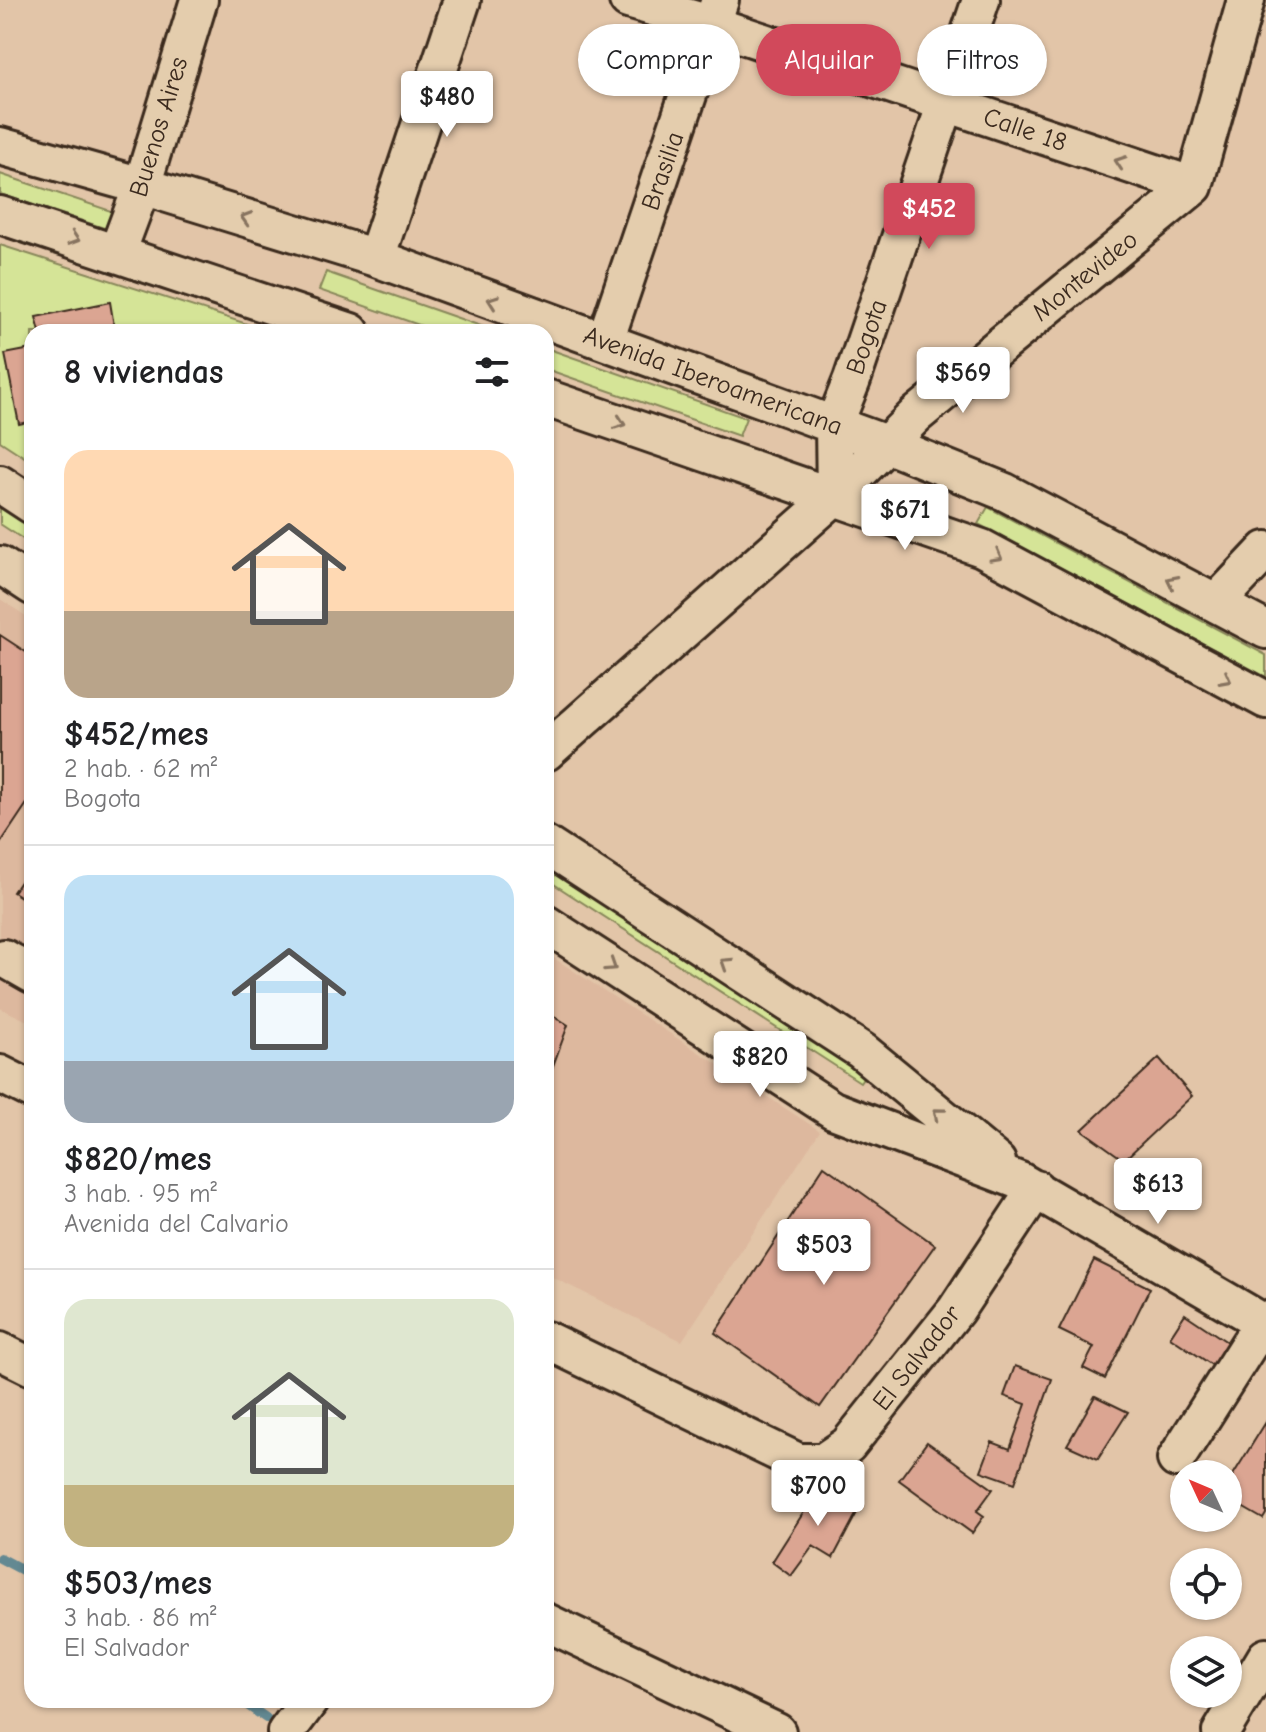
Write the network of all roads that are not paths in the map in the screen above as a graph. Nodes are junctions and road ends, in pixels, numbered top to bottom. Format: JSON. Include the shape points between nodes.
{"nodes":[{"id":1,"x":199,"y":0,"type":"edge"},
{"id":2,"x":462,"y":0,"type":"edge"},
{"id":3,"x":628,"y":0,"type":"edge"},
{"id":4,"x":981,"y":0,"type":"edge"},
{"id":5,"x":1246,"y":0,"type":"edge"},
{"id":6,"x":717,"y":12,"type":"edge"},
{"id":7,"x":948,"y":104,"type":"junction"},
{"id":8,"x":0,"y":146,"type":"edge"},
{"id":9,"x":142,"y":186,"type":"junction"},
{"id":10,"x":1194,"y":186,"type":"junction"},
{"id":11,"x":0,"y":215,"type":"edge"},
{"id":12,"x":117,"y":253,"type":"junction"},
{"id":13,"x":376,"y":258,"type":"junction"},
{"id":14,"x":327,"y":324,"type":"edge"},
{"id":15,"x":605,"y":341,"type":"junction"},
{"id":16,"x":554,"y":401,"type":"edge"},
{"id":17,"x":834,"y":425,"type":"junction"},
{"id":18,"x":886,"y":444,"type":"junction"},
{"id":19,"x":0,"y":484,"type":"edge"},
{"id":20,"x":835,"y":496,"type":"junction"},
{"id":21,"x":24,"y":500,"type":"edge"},
{"id":22,"x":1266,"y":550,"type":"edge"},
{"id":23,"x":0,"y":565,"type":"edge"},
{"id":24,"x":24,"y":581,"type":"edge"},
{"id":25,"x":1216,"y":603,"type":"junction"},
{"id":26,"x":1266,"y":630,"type":"edge"},
{"id":27,"x":1266,"y":700,"type":"edge"},
{"id":28,"x":554,"y":745,"type":"edge"},
{"id":29,"x":554,"y":850,"type":"edge"},
{"id":30,"x":554,"y":929,"type":"edge"},
{"id":31,"x":0,"y":1074,"type":"edge"},
{"id":32,"x":24,"y":1086,"type":"edge"},
{"id":33,"x":1028,"y":1185,"type":"junction"},
{"id":34,"x":1265,"y":1323,"type":"edge"},
{"id":35,"x":554,"y":1344,"type":"edge"},
{"id":36,"x":0,"y":1351,"type":"edge"},
{"id":37,"x":24,"y":1363,"type":"edge"},
{"id":38,"x":1176,"y":1459,"type":"dead end"},
{"id":39,"x":554,"y":1626,"type":"edge"},
{"id":40,"x":1266,"y":1657,"type":"edge"},
{"id":41,"x":304,"y":1708,"type":"edge"},
{"id":42,"x":286,"y":1732,"type":"edge"},
{"id":43,"x":777,"y":1732,"type":"edge"},
{"id":44,"x":1221,"y":1732,"type":"edge"}],
"edges":[{"from":1,"to":9,"type":"street","name":"Buenos Aires"},
{"from":2,"to":13,"type":"street"},
{"from":3,"to":6,"type":"street","name":"Calle 18"},
{"from":4,"to":7,"type":"street","name":"Bogota"},
{"from":5,"to":10,"type":"street"},
{"from":6,"to":7,"type":"street","name":"Calle 18"},
{"from":6,"to":15,"type":"street","name":"Brasilia"},
{"from":10,"to":7,"type":"street","name":"Calle 18","one_way":true},
{"from":7,"to":17,"type":"street","name":"Bogota"},
{"from":8,"to":9,"type":"street","name":"Avenida Iberoamericana"},
{"from":9,"to":12,"type":"street","name":"Buenos Aires"},
{"from":13,"to":9,"type":"street","name":"Avenida Iberoamericana","one_way":true},
{"from":10,"to":18,"type":"street","name":"Montevideo"},
{"from":11,"to":12,"type":"street","one_way":true},
{"from":12,"to":14,"type":"street"},
{"from":15,"to":13,"type":"street","name":"Avenida Iberoamericana","one_way":true},
{"from":15,"to":17,"type":"street","name":"Avenida Iberoamericana"},
{"from":16,"to":20,"type":"street","one_way":true},
{"from":17,"to":18,"type":"street","name":"Avenida Iberoamericana"},
{"from":17,"to":20,"type":"street","name":"Bogota"},
{"from":18,"to":20,"type":"street","name":"Montevideo"},
{"from":25,"to":18,"type":"street","name":"Avenida Iberoamericana","one_way":true,"via":[[1005,492]]},
{"from":19,"to":21,"type":"street"},
{"from":20,"to":27,"type":"street","one_way":true,"via":[[982,548]]},
{"from":20,"to":28,"type":"street","name":"Montevideo"},
{"from":22,"to":25,"type":"street"},
{"from":23,"to":24,"type":"street"},
{"from":25,"to":26,"type":"street","name":"Avenida Iberoamericana"},
{"from":33,"to":29,"type":"street","one_way":true,"via":[[862,1051]]},
{"from":30,"to":33,"type":"street","one_way":true,"via":[[833,1110]]},
{"from":31,"to":32,"type":"street"},
{"from":33,"to":34,"type":"street"},
{"from":33,"to":35,"type":"street","name":"El Salvador","via":[[956,1310],[848,1445],[823,1462],[798,1462]]},
{"from":34,"to":38,"type":"street"},
{"from":36,"to":37,"type":"street"},
{"from":39,"to":43,"type":"street"},
{"from":40,"to":44,"type":"street"},
{"from":41,"to":42,"type":"street"}]}
